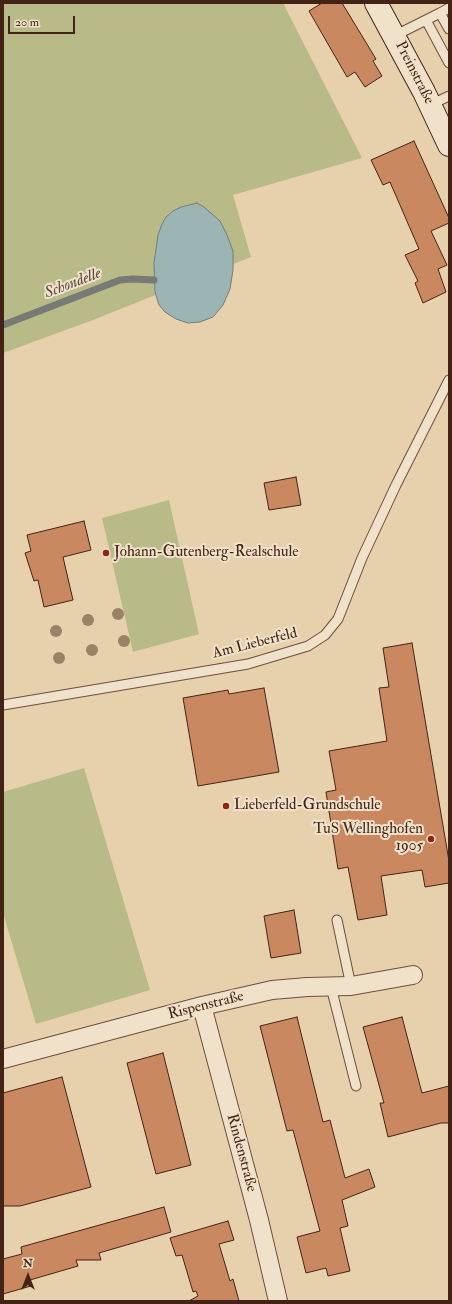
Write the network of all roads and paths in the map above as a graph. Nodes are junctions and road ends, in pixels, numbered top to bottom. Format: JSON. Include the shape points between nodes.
{"nodes":[{"id":1,"x":376,"y":3,"type":"edge"},
{"id":2,"x":449,"y":8,"type":"edge"},
{"id":3,"x":440,"y":13,"type":"junction"},
{"id":4,"x":426,"y":20,"type":"junction"},
{"id":5,"x":449,"y":29,"type":"edge"},
{"id":6,"x":394,"y":36,"type":"junction"},
{"id":7,"x":449,"y":63,"type":"edge"},
{"id":8,"x":440,"y":101,"type":"edge"},
{"id":9,"x":449,"y":145,"type":"edge"},
{"id":10,"x":449,"y":380,"type":"edge"},
{"id":11,"x":3,"y":705,"type":"edge"},
{"id":12,"x":337,"y":920,"type":"dead end"},
{"id":13,"x":413,"y":975,"type":"dead end"},
{"id":14,"x":351,"y":986,"type":"junction"},
{"id":15,"x":331,"y":987,"type":"junction"},
{"id":16,"x":202,"y":1006,"type":"junction"},
{"id":17,"x":3,"y":1059,"type":"edge"},
{"id":18,"x":356,"y":1086,"type":"dead end"},
{"id":19,"x":278,"y":1301,"type":"edge"}],
"edges":[{"from":1,"to":6,"type":"street","name":"Preinstraße"},
{"from":2,"to":3,"type":"lane"},
{"from":3,"to":4,"type":"lane"},
{"from":3,"to":5,"type":"lane"},
{"from":4,"to":6,"type":"lane"},
{"from":4,"to":7,"type":"lane"},
{"from":6,"to":8,"type":"street","name":"Preinstraße"},
{"from":8,"to":9,"type":"street","name":"Preinstraße"},
{"from":10,"to":11,"type":"lane","name":"Am Lieberfeld","via":[[374,531],[338,618],[325,635],[308,646],[248,664]]},
{"from":12,"to":14,"type":"lane"},
{"from":13,"to":14,"type":"street","name":"Rispenstraße"},
{"from":14,"to":15,"type":"street","name":"Rispenstraße"},
{"from":15,"to":16,"type":"street","name":"Rispenstraße","via":[[272,990]]},
{"from":15,"to":18,"type":"lane"},
{"from":16,"to":17,"type":"street","name":"Rispenstraße"},
{"from":16,"to":19,"type":"street","name":"Rindenstraße"}]}
